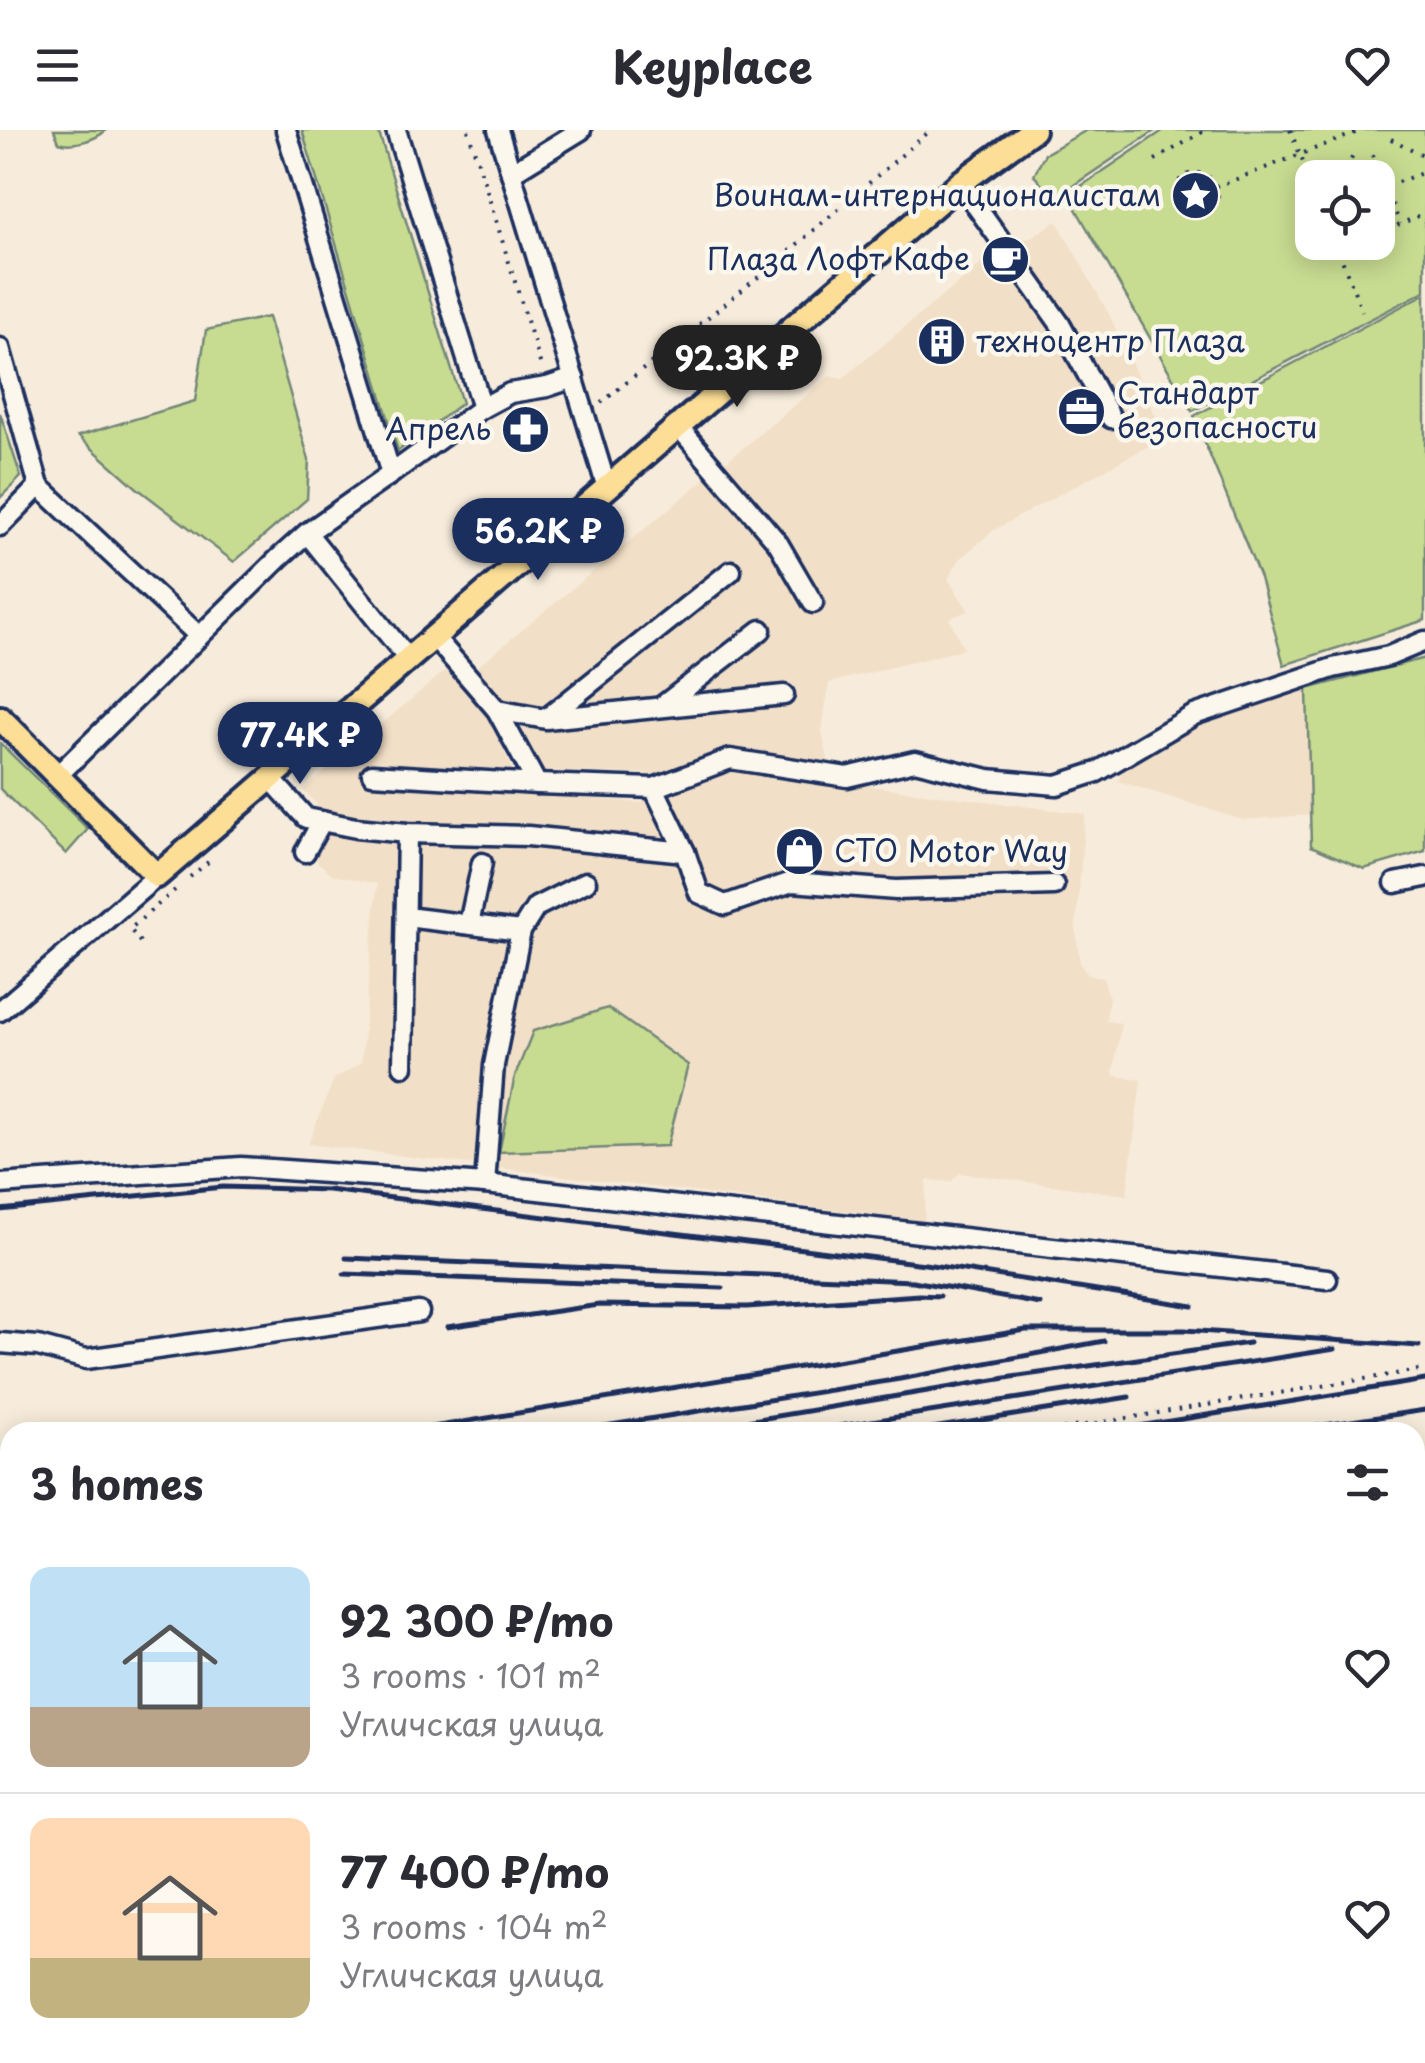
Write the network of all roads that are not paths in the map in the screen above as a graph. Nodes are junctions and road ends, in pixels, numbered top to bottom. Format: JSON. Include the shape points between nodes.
{"nodes":[{"id":1,"x":286,"y":130,"type":"edge"},
{"id":2,"x":396,"y":130,"type":"edge"},
{"id":3,"x":498,"y":130,"type":"edge"},
{"id":4,"x":581,"y":130,"type":"edge"},
{"id":5,"x":1027,"y":132,"type":"edge"},
{"id":6,"x":511,"y":174,"type":"junction"},
{"id":7,"x":960,"y":183,"type":"junction"},
{"id":8,"x":0,"y":348,"type":"edge"},
{"id":9,"x":574,"y":378,"type":"junction"},
{"id":10,"x":482,"y":408,"type":"junction"},
{"id":11,"x":1111,"y":418,"type":"dead end"},
{"id":12,"x":678,"y":426,"type":"junction"},
{"id":13,"x":391,"y":474,"type":"junction"},
{"id":14,"x":39,"y":486,"type":"junction"},
{"id":15,"x":607,"y":488,"type":"junction"},
{"id":16,"x":0,"y":526,"type":"edge"},
{"id":17,"x":307,"y":534,"type":"junction"},
{"id":18,"x":730,"y":571,"type":"dead end"},
{"id":19,"x":813,"y":603,"type":"dead end"},
{"id":20,"x":761,"y":630,"type":"dead end"},
{"id":21,"x":200,"y":636,"type":"junction"},
{"id":22,"x":435,"y":638,"type":"junction"},
{"id":23,"x":1425,"y":641,"type":"edge"},
{"id":24,"x":410,"y":660,"type":"junction"},
{"id":25,"x":784,"y":695,"type":"dead end"},
{"id":26,"x":661,"y":708,"type":"junction"},
{"id":27,"x":497,"y":710,"type":"junction"},
{"id":28,"x":0,"y":718,"type":"edge"},
{"id":29,"x":546,"y":719,"type":"junction"},
{"id":30,"x":372,"y":774,"type":"dead end"},
{"id":31,"x":57,"y":776,"type":"junction"},
{"id":32,"x":270,"y":778,"type":"junction"},
{"id":33,"x":537,"y":784,"type":"junction"},
{"id":34,"x":654,"y":788,"type":"junction"},
{"id":35,"x":322,"y":821,"type":"junction"},
{"id":36,"x":407,"y":833,"type":"junction"},
{"id":37,"x":305,"y":852,"type":"dead end"},
{"id":38,"x":685,"y":852,"type":"junction"},
{"id":39,"x":482,"y":863,"type":"dead end"},
{"id":40,"x":157,"y":876,"type":"junction"},
{"id":41,"x":1425,"y":877,"type":"edge"},
{"id":42,"x":586,"y":882,"type":"dead end"},
{"id":43,"x":1394,"y":883,"type":"dead end"},
{"id":44,"x":1054,"y":885,"type":"dead end"},
{"id":45,"x":406,"y":917,"type":"junction"},
{"id":46,"x":469,"y":924,"type":"junction"},
{"id":47,"x":521,"y":930,"type":"junction"},
{"id":48,"x":0,"y":1011,"type":"edge"},
{"id":49,"x":403,"y":1066,"type":"dead end"},
{"id":50,"x":0,"y":1184,"type":"edge"},
{"id":51,"x":485,"y":1184,"type":"junction"},
{"id":52,"x":1327,"y":1279,"type":"dead end"},
{"id":53,"x":419,"y":1312,"type":"dead end"},
{"id":54,"x":0,"y":1343,"type":"edge"}],
"edges":[{"from":1,"to":13,"type":"street"},
{"from":2,"to":10,"type":"street"},
{"from":3,"to":6,"type":"street"},
{"from":4,"to":6,"type":"street"},
{"from":5,"to":7,"type":"main road"},
{"from":6,"to":9,"type":"street"},
{"from":7,"to":11,"type":"street","via":[[1060,324]]},
{"from":7,"to":12,"type":"main road"},
{"from":8,"to":14,"type":"street"},
{"from":9,"to":10,"type":"street","via":[[510,393]]},
{"from":9,"to":15,"type":"street"},
{"from":10,"to":13,"type":"street"},
{"from":12,"to":15,"type":"main road"},
{"from":12,"to":19,"type":"street","via":[[778,544]]},
{"from":13,"to":17,"type":"street"},
{"from":14,"to":16,"type":"street"},
{"from":14,"to":21,"type":"street"},
{"from":15,"to":22,"type":"main road"},
{"from":17,"to":21,"type":"street"},
{"from":17,"to":24,"type":"street"},
{"from":18,"to":29,"type":"street"},
{"from":20,"to":26,"type":"street"},
{"from":21,"to":31,"type":"street"},
{"from":22,"to":24,"type":"main road"},
{"from":22,"to":27,"type":"street"},
{"from":23,"to":34,"type":"street","via":[[1194,715],[1097,772],[1057,785],[988,779],[915,761],[847,777],[730,759]]},
{"from":24,"to":32,"type":"main road"},
{"from":25,"to":26,"type":"street"},
{"from":26,"to":29,"type":"street"},
{"from":27,"to":29,"type":"street"},
{"from":27,"to":33,"type":"street"},
{"from":28,"to":31,"type":"main road"},
{"from":30,"to":33,"type":"street"},
{"from":31,"to":40,"type":"main road"},
{"from":32,"to":35,"type":"street","via":[[306,818]]},
{"from":32,"to":40,"type":"main road"},
{"from":33,"to":34,"type":"street"},
{"from":34,"to":38,"type":"street"},
{"from":35,"to":36,"type":"street"},
{"from":35,"to":37,"type":"street"},
{"from":36,"to":38,"type":"street","via":[[528,836]]},
{"from":36,"to":45,"type":"street"},
{"from":38,"to":44,"type":"street","via":[[699,892],[725,905],[792,882],[896,890]]},
{"from":39,"to":46,"type":"street"},
{"from":40,"to":48,"type":"street"},
{"from":41,"to":43,"type":"street"},
{"from":42,"to":47,"type":"street","via":[[536,907]]},
{"from":45,"to":46,"type":"street"},
{"from":45,"to":49,"type":"street"},
{"from":46,"to":47,"type":"street"},
{"from":47,"to":51,"type":"street","via":[[494,1065]]},
{"from":50,"to":51,"type":"street","via":[[241,1167]]},
{"from":51,"to":52,"type":"street"},
{"from":53,"to":54,"type":"street","via":[[86,1359]]}]}
